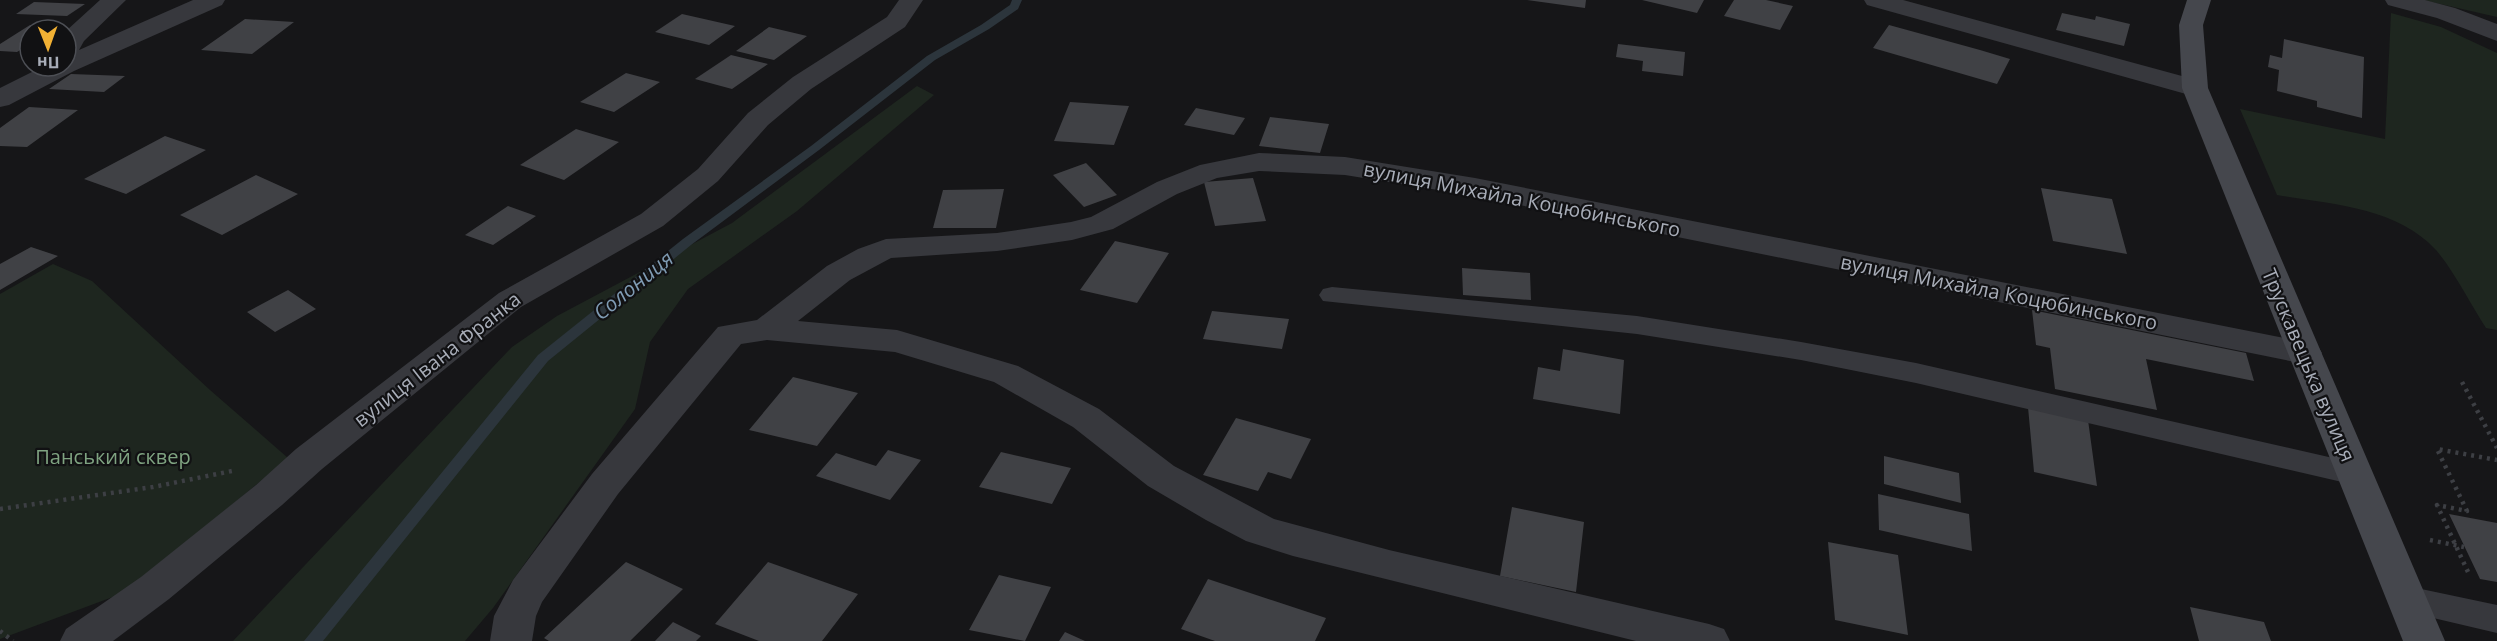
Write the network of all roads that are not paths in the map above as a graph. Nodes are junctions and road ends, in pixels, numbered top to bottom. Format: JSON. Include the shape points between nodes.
{"nodes":[{"id":1,"x":114,"y":0,"type":"edge"},
{"id":2,"x":213,"y":0,"type":"edge"},
{"id":3,"x":911,"y":0,"type":"edge"},
{"id":4,"x":1876,"y":0,"type":"edge"},
{"id":5,"x":2199,"y":0,"type":"edge"},
{"id":6,"x":2397,"y":0,"type":"edge"},
{"id":7,"x":2494,"y":31,"type":"edge"},
{"id":8,"x":78,"y":33,"type":"edge"},
{"id":9,"x":78,"y":56,"type":"edge"},
{"id":10,"x":36,"y":78,"type":"edge"},
{"id":11,"x":2195,"y":88,"type":"junction"},
{"id":12,"x":0,"y":99,"type":"edge"},
{"id":13,"x":1332,"y":295,"type":"dead end"},
{"id":14,"x":766,"y":328,"type":"junction"},
{"id":15,"x":2305,"y":353,"type":"junction"},
{"id":16,"x":2355,"y":474,"type":"junction"},
{"id":17,"x":2407,"y":599,"type":"junction"},
{"id":18,"x":2497,"y":619,"type":"edge"},
{"id":19,"x":81,"y":641,"type":"edge"},
{"id":20,"x":511,"y":641,"type":"edge"},
{"id":21,"x":1709,"y":641,"type":"edge"},
{"id":22,"x":2424,"y":641,"type":"edge"}],
"edges":[{"from":1,"to":8,"type":"street"},
{"from":2,"to":9,"type":"street"},
{"from":3,"to":19,"type":"street","name":"вулиця Івана Франка","via":[[896,22],[802,83],[758,119],[708,175],[652,220],[510,300],[309,459],[155,588]]},
{"from":4,"to":11,"type":"street"},
{"from":5,"to":11,"type":"street","name":"Трускавецька вулиця","via":[[2191,24]]},
{"from":6,"to":7,"type":"street"},
{"from":10,"to":12,"type":"street"},
{"from":11,"to":15,"type":"street","name":"Трускавецька вулиця"},
{"from":13,"to":16,"type":"lane","via":[[1637,325],[1801,351]]},
{"from":14,"to":15,"type":"street","name":"вулиця Михайла Коцюбинського","via":[[846,267],[886,249],[997,242],[1072,231],[1102,223],[1167,188],[1210,171],[1259,162],[1345,166],[1475,188]]},
{"from":14,"to":20,"type":"street","name":"вулиця Михайла Коцюбинського","via":[[730,335],[606,484],[527,592],[515,616]]},
{"from":14,"to":21,"type":"street","name":"вулиця Михайла Коцюбинського","via":[[897,341],[1006,374],[1086,418],[1161,476],[1260,530],[1293,541]]},
{"from":15,"to":16,"type":"street","name":"Трускавецька вулиця"},
{"from":16,"to":17,"type":"street","name":"Трускавецька вулиця"},
{"from":17,"to":18,"type":"lane"},
{"from":17,"to":22,"type":"street","name":"Трускавецька вулиця"}]}
